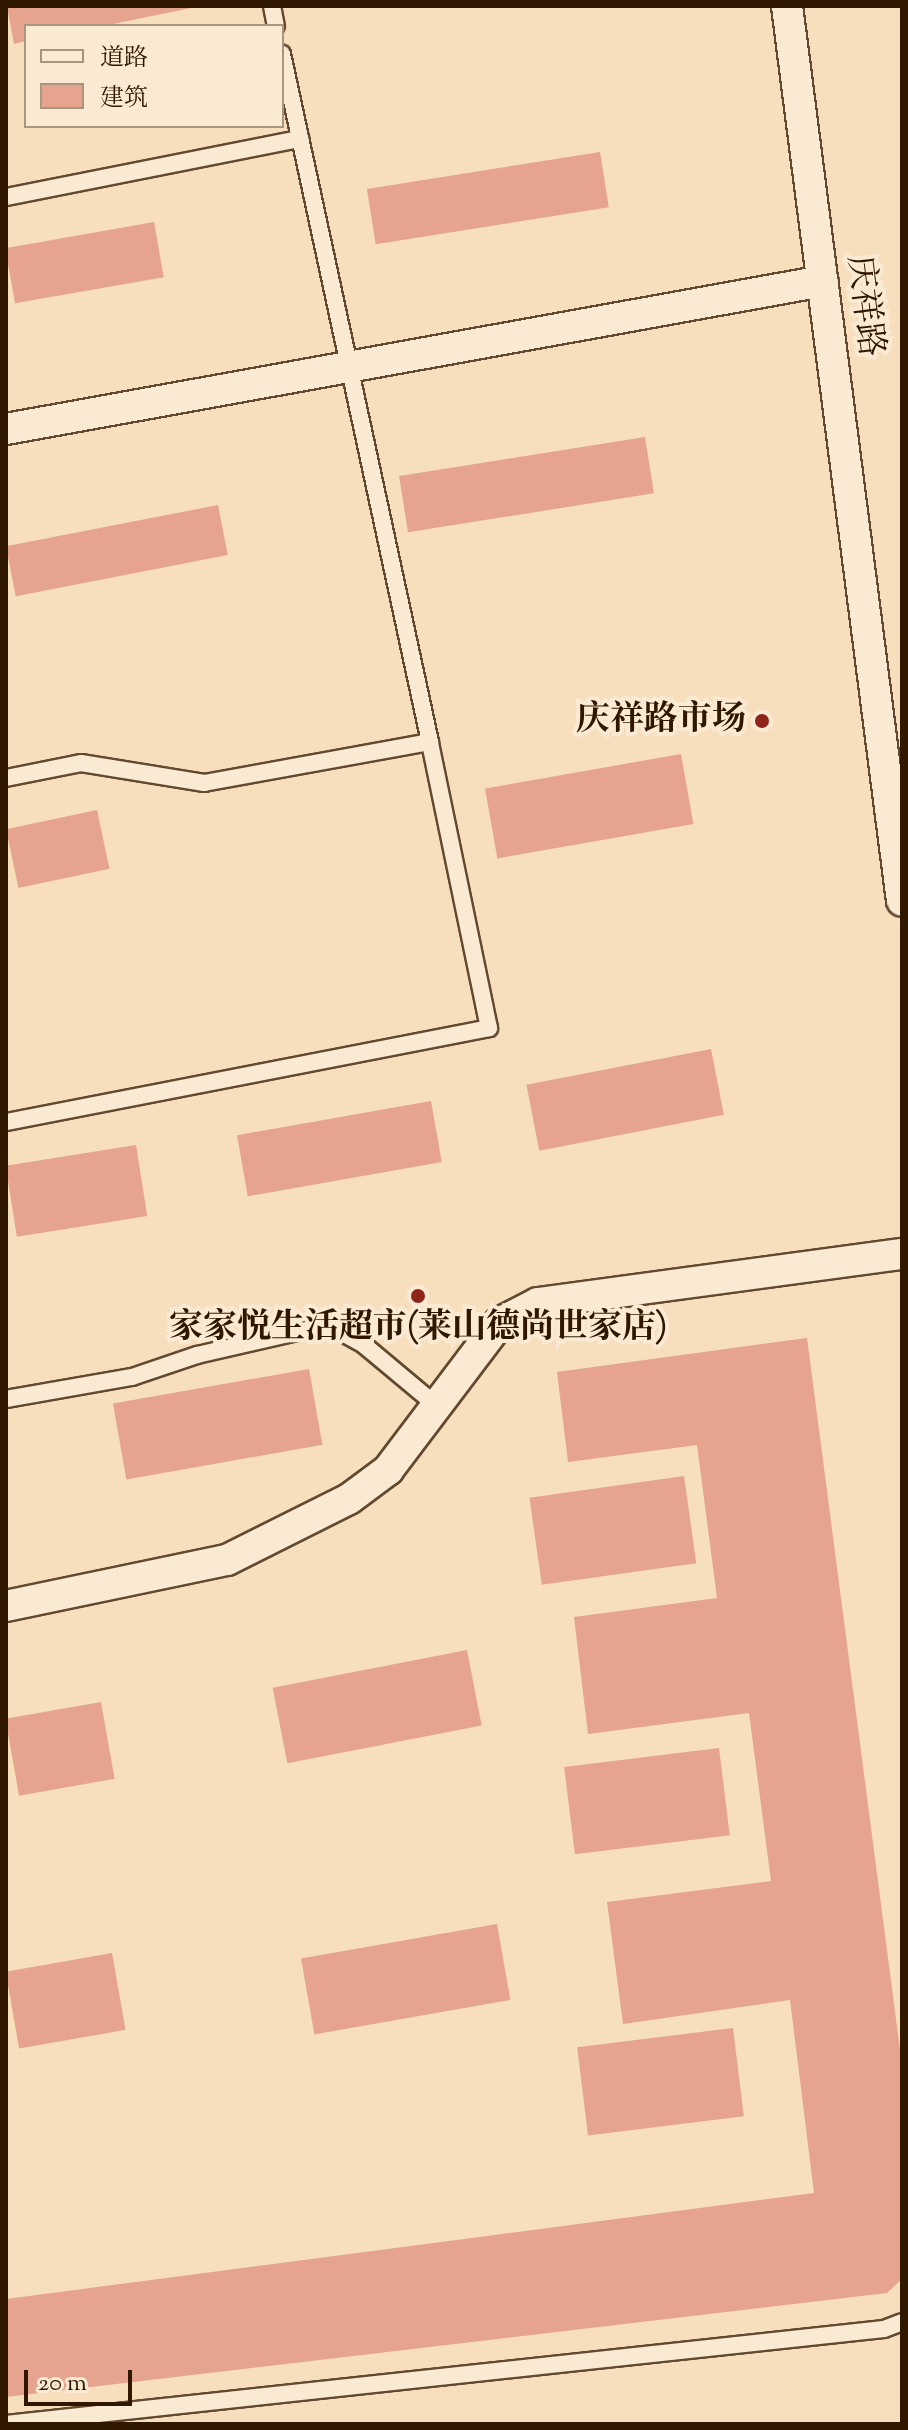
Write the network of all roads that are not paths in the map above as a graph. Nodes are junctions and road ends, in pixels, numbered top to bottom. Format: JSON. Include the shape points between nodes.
{"nodes":[{"id":1,"x":787,"y":6,"type":"edge"},
{"id":2,"x":284,"y":63,"type":"edge"},
{"id":3,"x":300,"y":139,"type":"junction"},
{"id":4,"x":6,"y":197,"type":"edge"},
{"id":5,"x":823,"y":281,"type":"junction"},
{"id":6,"x":347,"y":367,"type":"junction"},
{"id":7,"x":6,"y":429,"type":"edge"},
{"id":8,"x":430,"y":742,"type":"junction"},
{"id":9,"x":6,"y":778,"type":"edge"},
{"id":10,"x":902,"y":901,"type":"edge"},
{"id":11,"x":6,"y":1122,"type":"edge"},
{"id":12,"x":902,"y":1254,"type":"edge"},
{"id":13,"x":6,"y":1399,"type":"edge"},
{"id":14,"x":437,"y":1406,"type":"junction"},
{"id":15,"x":6,"y":1606,"type":"edge"},
{"id":16,"x":902,"y":2322,"type":"edge"},
{"id":17,"x":6,"y":2424,"type":"edge"}],
"edges":[{"from":1,"to":5,"type":"street","name":"庆祥路"},
{"from":2,"to":3,"type":"lane"},
{"from":3,"to":4,"type":"lane"},
{"from":3,"to":6,"type":"lane"},
{"from":5,"to":6,"type":"street"},
{"from":5,"to":10,"type":"street","name":"庆祥路"},
{"from":6,"to":7,"type":"street"},
{"from":6,"to":8,"type":"lane"},
{"from":8,"to":9,"type":"lane","via":[[204,783],[81,763]]},
{"from":8,"to":11,"type":"lane","via":[[489,1028]]},
{"from":12,"to":14,"type":"street","via":[[538,1303],[499,1323]]},
{"from":13,"to":14,"type":"lane","via":[[132,1377],[197,1355],[315,1328],[339,1331],[364,1345]]},
{"from":14,"to":15,"type":"street","via":[[388,1470],[349,1499],[281,1536],[227,1560]]},
{"from":16,"to":17,"type":"lane","via":[[869,2331]]}]}
